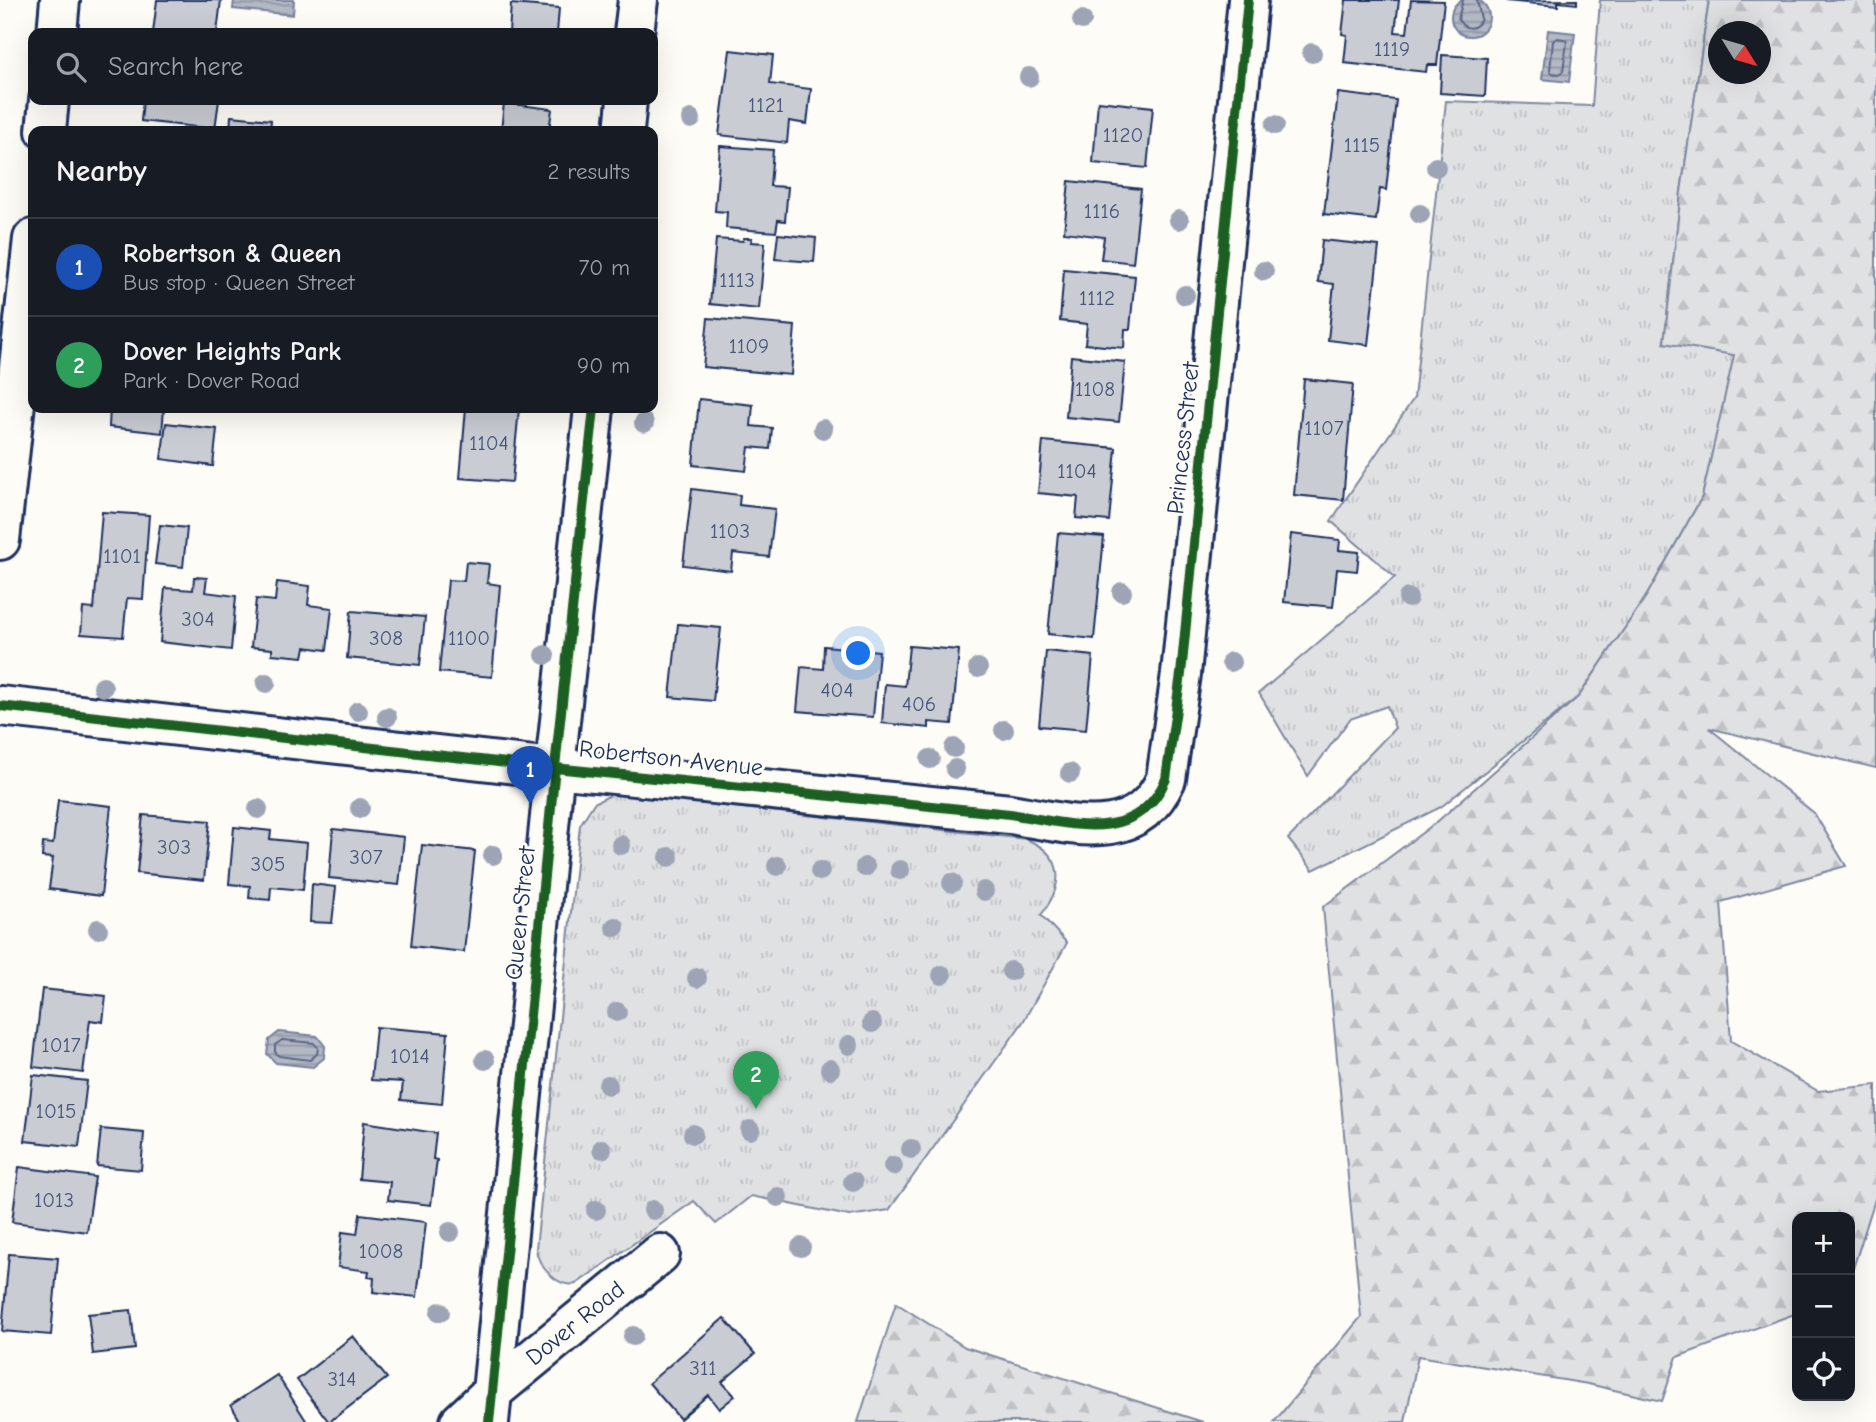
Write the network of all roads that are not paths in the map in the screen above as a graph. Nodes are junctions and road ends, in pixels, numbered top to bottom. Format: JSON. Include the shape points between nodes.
{"nodes":[{"id":1,"x":60,"y":0,"type":"edge"},
{"id":2,"x":638,"y":0,"type":"edge"},
{"id":3,"x":1248,"y":0,"type":"edge"},
{"id":4,"x":57,"y":28,"type":"edge"},
{"id":5,"x":635,"y":28,"type":"edge"},
{"id":6,"x":49,"y":105,"type":"edge"},
{"id":7,"x":627,"y":105,"type":"edge"},
{"id":8,"x":46,"y":126,"type":"edge"},
{"id":9,"x":624,"y":126,"type":"edge"},
{"id":10,"x":28,"y":285,"type":"edge"},
{"id":11,"x":593,"y":413,"type":"edge"},
{"id":12,"x":0,"y":540,"type":"edge"},
{"id":13,"x":0,"y":706,"type":"edge"},
{"id":14,"x":555,"y":766,"type":"junction"},
{"id":15,"x":1086,"y":826,"type":"joint"},
{"id":16,"x":660,"y":1254,"type":"dead end"},
{"id":17,"x":491,"y":1407,"type":"edge"},
{"id":18,"x":460,"y":1422,"type":"edge"}],
"edges":[{"from":1,"to":4,"type":"street"},
{"from":2,"to":5,"type":"street"},
{"from":3,"to":15,"type":"street","name":"Princess Street","via":[[1181,674],[1166,779],[1149,807],[1136,817]]},
{"from":6,"to":8,"type":"street"},
{"from":7,"to":9,"type":"street"},
{"from":10,"to":12,"type":"street"},
{"from":11,"to":14,"type":"street","name":"Queen Street"},
{"from":13,"to":14,"type":"street","name":"Robertson Avenue"},
{"from":14,"to":15,"type":"street","name":"Robertson Avenue"},
{"from":14,"to":17,"type":"street","name":"Queen Street"},
{"from":16,"to":17,"type":"street","name":"Dover Road"},
{"from":17,"to":18,"type":"street","name":"Dover Road"}]}
